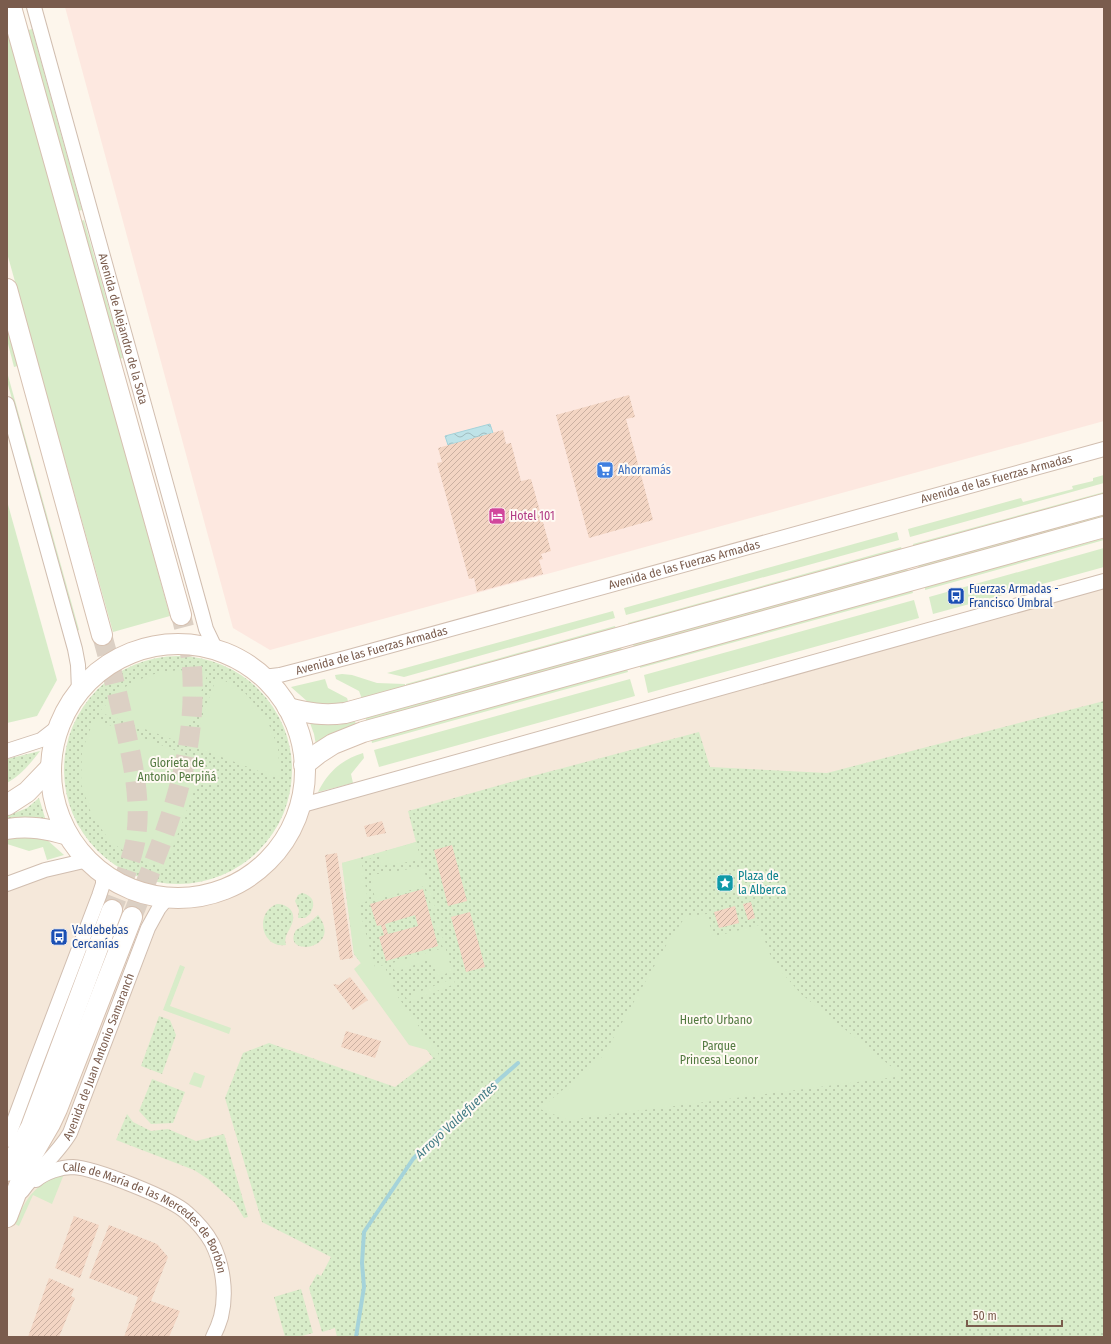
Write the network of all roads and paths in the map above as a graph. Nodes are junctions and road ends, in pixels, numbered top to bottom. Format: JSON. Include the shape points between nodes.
{"nodes":[{"id":1,"x":11,"y":7,"type":"edge"},
{"id":2,"x":34,"y":7,"type":"edge"},
{"id":3,"x":7,"y":288,"type":"edge"},
{"id":4,"x":7,"y":404,"type":"edge"},
{"id":5,"x":1104,"y":449,"type":"edge"},
{"id":6,"x":1104,"y":504,"type":"edge"},
{"id":7,"x":1104,"y":527,"type":"edge"},
{"id":8,"x":1104,"y":581,"type":"edge"},
{"id":9,"x":181,"y":615,"type":"tunnel mouth"},
{"id":10,"x":102,"y":635,"type":"tunnel mouth"},
{"id":11,"x":216,"y":650,"type":"junction"},
{"id":12,"x":263,"y":677,"type":"junction"},
{"id":13,"x":79,"y":691,"type":"junction"},
{"id":14,"x":288,"y":708,"type":"junction"},
{"id":15,"x":59,"y":726,"type":"junction"},
{"id":16,"x":7,"y":751,"type":"edge"},
{"id":17,"x":304,"y":765,"type":"junction"},
{"id":18,"x":51,"y":767,"type":"junction"},
{"id":19,"x":7,"y":805,"type":"edge"},
{"id":20,"x":299,"y":806,"type":"junction"},
{"id":21,"x":7,"y":829,"type":"edge"},
{"id":22,"x":68,"y":835,"type":"junction"},
{"id":23,"x":88,"y":860,"type":"junction"},
{"id":24,"x":103,"y":873,"type":"junction"},
{"id":25,"x":7,"y":884,"type":"edge"},
{"id":26,"x":168,"y":897,"type":"junction"},
{"id":27,"x":112,"y":910,"type":"tunnel mouth"},
{"id":28,"x":132,"y":917,"type":"tunnel mouth"},
{"id":29,"x":7,"y":1140,"type":"edge"},
{"id":30,"x":7,"y":1171,"type":"edge"},
{"id":31,"x":9,"y":1212,"type":"edge"},
{"id":32,"x":213,"y":1337,"type":"edge"}],
"edges":[{"from":1,"to":9,"type":"street","name":"Avenida de Alejandro de la Sota"},
{"from":2,"to":11,"type":"street","name":"Avenida de Alejandro de la Sota","via":[[206,629]]},
{"from":3,"to":10,"type":"street"},
{"from":4,"to":13,"type":"street","via":[[75,649]]},
{"from":5,"to":12,"type":"street","name":"Avenida de las Fuerzas Armadas","via":[[349,657]]},
{"from":6,"to":14,"type":"street","via":[[345,713],[319,715]]},
{"from":7,"to":17,"type":"street","via":[[364,732],[333,744]]},
{"from":8,"to":20,"type":"street"},
{"from":11,"to":12,"type":"street","via":[[236,658]]},
{"from":11,"to":13,"type":"street","via":[[187,644],[144,649],[104,668]]},
{"from":12,"to":14,"type":"street"},
{"from":13,"to":15,"type":"street"},
{"from":14,"to":17,"type":"street","via":[[299,735]]},
{"from":15,"to":16,"type":"street","via":[[41,740]]},
{"from":15,"to":18,"type":"street"},
{"from":17,"to":20,"type":"street"},
{"from":18,"to":19,"type":"street","via":[[27,792]]},
{"from":18,"to":22,"type":"street","via":[[53,795]]},
{"from":20,"to":26,"type":"street","via":[[284,840],[273,854],[246,877],[230,886],[203,894]]},
{"from":21,"to":22,"type":"street","via":[[33,827]]},
{"from":22,"to":23,"type":"street"},
{"from":23,"to":24,"type":"street"},
{"from":23,"to":25,"type":"street","via":[[45,870]]},
{"from":24,"to":26,"type":"street","via":[[135,890]]},
{"from":24,"to":29,"type":"street","via":[[99,896]]},
{"from":26,"to":31,"type":"street","name":"Avenida de Juan Antonio Samaranch","via":[[148,928],[70,1133],[59,1149],[31,1178]]},
{"from":27,"to":30,"type":"street","via":[[31,1127]]},
{"from":28,"to":31,"type":"street","name":"Avenida de Juan Antonio Samaranch","via":[[50,1124],[28,1162]]},
{"from":31,"to":32,"type":"street","name":"Calle de María de las Mercedes de Borbón","via":[[40,1176],[70,1167],[86,1169],[119,1180],[173,1203],[187,1212],[203,1230],[212,1243],[220,1264],[223,1281],[221,1317]]}]}
